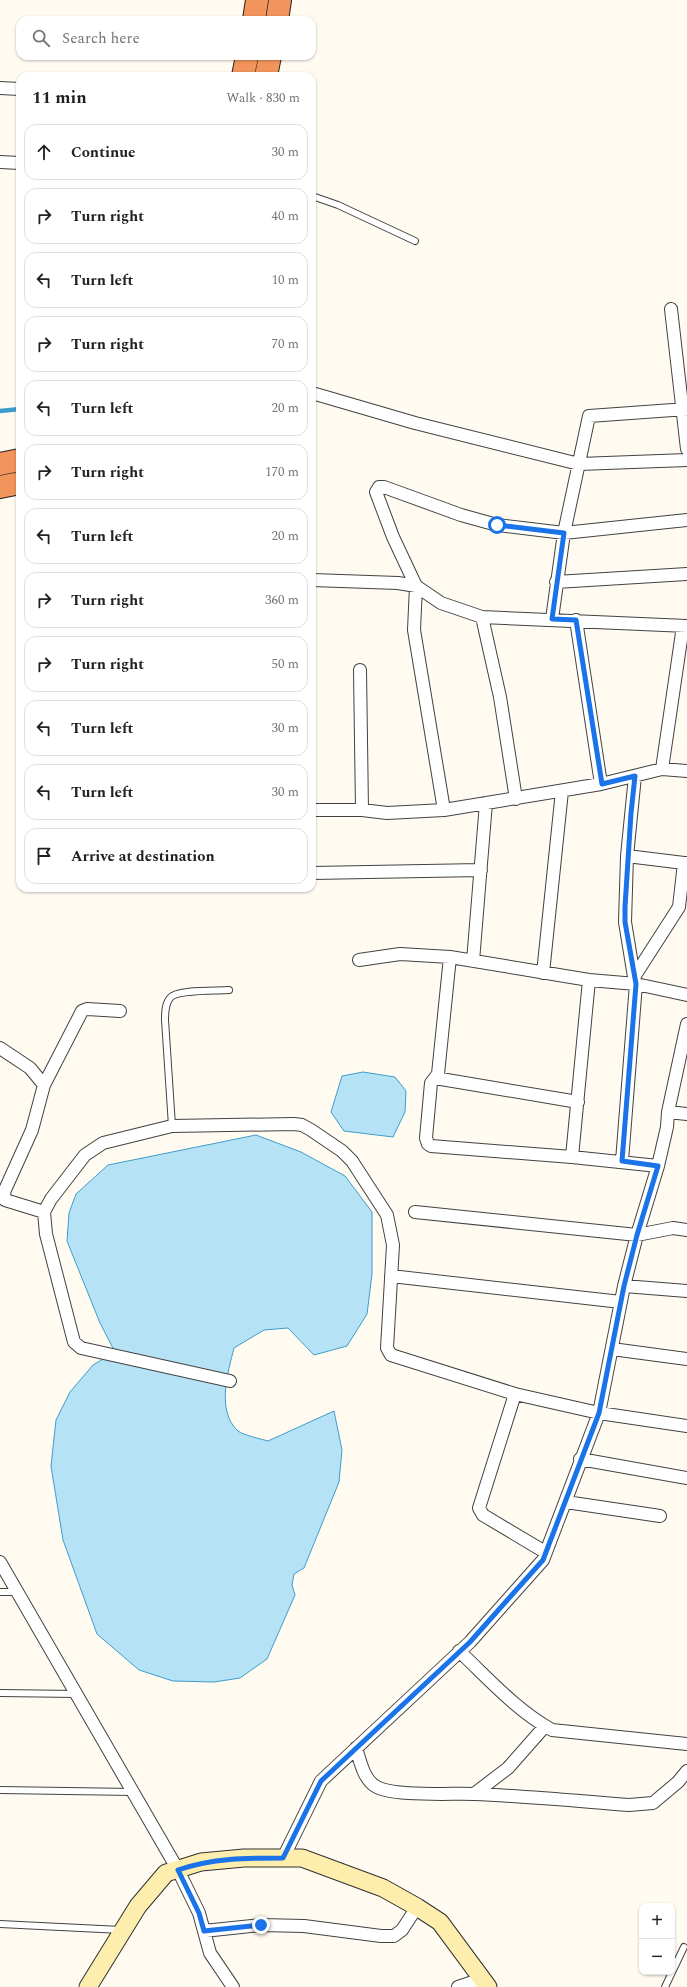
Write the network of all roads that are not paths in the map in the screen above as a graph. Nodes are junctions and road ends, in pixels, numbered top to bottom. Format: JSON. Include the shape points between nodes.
{"nodes":[{"id":1,"x":257,"y":0,"type":"edge"},
{"id":2,"x":280,"y":0,"type":"edge"},
{"id":3,"x":255,"y":16,"type":"edge"},
{"id":4,"x":278,"y":16,"type":"edge"},
{"id":5,"x":246,"y":60,"type":"edge"},
{"id":6,"x":269,"y":60,"type":"edge"},
{"id":7,"x":244,"y":72,"type":"edge"},
{"id":8,"x":267,"y":72,"type":"edge"},
{"id":9,"x":0,"y":88,"type":"edge"},
{"id":10,"x":16,"y":89,"type":"edge"},
{"id":11,"x":0,"y":162,"type":"edge"},
{"id":12,"x":16,"y":162,"type":"edge"},
{"id":13,"x":316,"y":197,"type":"edge"},
{"id":14,"x":415,"y":241,"type":"dead end"},
{"id":15,"x":671,"y":309,"type":"dead end"},
{"id":16,"x":682,"y":357,"type":"edge"},
{"id":17,"x":316,"y":394,"type":"edge"},
{"id":18,"x":685,"y":409,"type":"edge"},
{"id":19,"x":687,"y":449,"type":"edge"},
{"id":20,"x":687,"y":460,"type":"edge"},
{"id":21,"x":16,"y":461,"type":"edge"},
{"id":22,"x":0,"y":464,"type":"edge"},
{"id":23,"x":579,"y":464,"type":"junction"},
{"id":24,"x":16,"y":484,"type":"edge"},
{"id":25,"x":0,"y":487,"type":"edge"},
{"id":26,"x":687,"y":520,"type":"edge"},
{"id":27,"x":564,"y":533,"type":"junction"},
{"id":28,"x":687,"y":574,"type":"edge"},
{"id":29,"x":316,"y":580,"type":"edge"},
{"id":30,"x":556,"y":582,"type":"junction"},
{"id":31,"x":416,"y":586,"type":"junction"},
{"id":32,"x":482,"y":617,"type":"junction"},
{"id":33,"x":552,"y":619,"type":"junction"},
{"id":34,"x":576,"y":620,"type":"junction"},
{"id":35,"x":685,"y":626,"type":"edge"},
{"id":36,"x":360,"y":670,"type":"dead end"},
{"id":37,"x":662,"y":769,"type":"junction"},
{"id":38,"x":687,"y":771,"type":"edge"},
{"id":39,"x":635,"y":776,"type":"junction"},
{"id":40,"x":602,"y":784,"type":"junction"},
{"id":41,"x":562,"y":791,"type":"junction"},
{"id":42,"x":516,"y":799,"type":"junction"},
{"id":43,"x":486,"y":803,"type":"junction"},
{"id":44,"x":316,"y":810,"type":"edge"},
{"id":45,"x":362,"y":810,"type":"junction"},
{"id":46,"x":444,"y":810,"type":"junction"},
{"id":47,"x":628,"y":856,"type":"junction"},
{"id":48,"x":685,"y":863,"type":"edge"},
{"id":49,"x":481,"y":870,"type":"junction"},
{"id":50,"x":316,"y":873,"type":"edge"},
{"id":51,"x":450,"y":957,"type":"junction"},
{"id":52,"x":359,"y":960,"type":"dead end"},
{"id":53,"x":473,"y":961,"type":"junction"},
{"id":54,"x":543,"y":972,"type":"junction"},
{"id":55,"x":589,"y":980,"type":"junction"},
{"id":56,"x":635,"y":981,"type":"junction"},
{"id":57,"x":229,"y":990,"type":"dead end"},
{"id":58,"x":687,"y":995,"type":"edge"},
{"id":59,"x":120,"y":1011,"type":"dead end"},
{"id":60,"x":687,"y":1024,"type":"edge"},
{"id":61,"x":0,"y":1048,"type":"edge"},
{"id":62,"x":435,"y":1078,"type":"junction"},
{"id":63,"x":44,"y":1085,"type":"junction"},
{"id":64,"x":578,"y":1102,"type":"junction"},
{"id":65,"x":668,"y":1112,"type":"junction"},
{"id":66,"x":687,"y":1114,"type":"edge"},
{"id":67,"x":172,"y":1126,"type":"junction"},
{"id":68,"x":572,"y":1157,"type":"junction"},
{"id":69,"x":622,"y":1161,"type":"junction"},
{"id":70,"x":658,"y":1166,"type":"junction"},
{"id":71,"x":44,"y":1212,"type":"junction"},
{"id":72,"x":415,"y":1212,"type":"dead end"},
{"id":73,"x":687,"y":1230,"type":"edge"},
{"id":74,"x":637,"y":1235,"type":"junction"},
{"id":75,"x":391,"y":1276,"type":"junction"},
{"id":76,"x":624,"y":1286,"type":"junction"},
{"id":77,"x":687,"y":1291,"type":"edge"},
{"id":78,"x":621,"y":1302,"type":"junction"},
{"id":79,"x":612,"y":1349,"type":"junction"},
{"id":80,"x":687,"y":1359,"type":"edge"},
{"id":81,"x":230,"y":1381,"type":"dead end"},
{"id":82,"x":516,"y":1394,"type":"junction"},
{"id":83,"x":599,"y":1413,"type":"junction"},
{"id":84,"x":687,"y":1426,"type":"edge"},
{"id":85,"x":580,"y":1460,"type":"junction"},
{"id":86,"x":687,"y":1478,"type":"edge"},
{"id":87,"x":566,"y":1502,"type":"junction"},
{"id":88,"x":660,"y":1516,"type":"dead end"},
{"id":89,"x":546,"y":1552,"type":"junction"},
{"id":90,"x":0,"y":1562,"type":"edge"},
{"id":91,"x":0,"y":1592,"type":"edge"},
{"id":92,"x":18,"y":1592,"type":"junction"},
{"id":93,"x":459,"y":1651,"type":"junction"},
{"id":94,"x":0,"y":1692,"type":"edge"},
{"id":95,"x":77,"y":1694,"type":"junction"},
{"id":96,"x":546,"y":1726,"type":"junction"},
{"id":97,"x":687,"y":1744,"type":"edge"},
{"id":98,"x":356,"y":1748,"type":"junction"},
{"id":99,"x":687,"y":1771,"type":"edge"},
{"id":100,"x":0,"y":1790,"type":"edge"},
{"id":101,"x":133,"y":1792,"type":"junction"},
{"id":102,"x":474,"y":1794,"type":"junction"},
{"id":103,"x":283,"y":1858,"type":"junction"},
{"id":104,"x":178,"y":1870,"type":"junction"},
{"id":105,"x":417,"y":1907,"type":"junction"},
{"id":106,"x":0,"y":1924,"type":"edge"},
{"id":107,"x":122,"y":1930,"type":"junction"},
{"id":108,"x":204,"y":1931,"type":"junction"},
{"id":109,"x":684,"y":1947,"type":"dead end"},
{"id":110,"x":485,"y":1983,"type":"edge"},
{"id":111,"x":88,"y":1987,"type":"edge"},
{"id":112,"x":233,"y":1987,"type":"edge"},
{"id":113,"x":458,"y":1987,"type":"edge"},
{"id":114,"x":665,"y":1987,"type":"edge"}],
"edges":[{"from":1,"to":3,"type":"highway"},
{"from":2,"to":4,"type":"highway"},
{"from":5,"to":7,"type":"highway"},
{"from":6,"to":8,"type":"highway"},
{"from":9,"to":10,"type":"street"},
{"from":11,"to":12,"type":"street"},
{"from":13,"to":14,"type":"lane"},
{"from":15,"to":16,"type":"street"},
{"from":16,"to":18,"type":"street"},
{"from":17,"to":23,"type":"street","via":[[415,423]]},
{"from":18,"to":19,"type":"street"},
{"from":18,"to":23,"type":"street","via":[[589,416]]},
{"from":20,"to":23,"type":"street"},
{"from":21,"to":22,"type":"highway"},
{"from":23,"to":27,"type":"street"},
{"from":24,"to":25,"type":"highway"},
{"from":26,"to":27,"type":"street"},
{"from":27,"to":30,"type":"street"},
{"from":27,"to":31,"type":"street","via":[[497,525],[381,486],[376,489],[376,495]]},
{"from":28,"to":30,"type":"street"},
{"from":29,"to":31,"type":"street"},
{"from":30,"to":33,"type":"street"},
{"from":31,"to":32,"type":"street","via":[[441,603]]},
{"from":31,"to":46,"type":"street","via":[[414,630]]},
{"from":32,"to":33,"type":"street"},
{"from":32,"to":42,"type":"street","via":[[500,697]]},
{"from":33,"to":34,"type":"street"},
{"from":34,"to":35,"type":"street"},
{"from":34,"to":40,"type":"street"},
{"from":35,"to":37,"type":"street"},
{"from":36,"to":45,"type":"street"},
{"from":37,"to":38,"type":"street"},
{"from":37,"to":39,"type":"street"},
{"from":39,"to":40,"type":"street"},
{"from":39,"to":47,"type":"street"},
{"from":40,"to":41,"type":"street"},
{"from":41,"to":42,"type":"street"},
{"from":41,"to":54,"type":"street"},
{"from":42,"to":43,"type":"street"},
{"from":43,"to":46,"type":"street"},
{"from":43,"to":49,"type":"street"},
{"from":44,"to":45,"type":"street"},
{"from":45,"to":46,"type":"street","via":[[387,814]]},
{"from":47,"to":48,"type":"street"},
{"from":47,"to":56,"type":"street","via":[[625,922]]},
{"from":48,"to":56,"type":"street","via":[[679,907]]},
{"from":49,"to":50,"type":"street"},
{"from":49,"to":53,"type":"street"},
{"from":51,"to":52,"type":"street","via":[[400,954]]},
{"from":51,"to":53,"type":"street"},
{"from":51,"to":62,"type":"street","via":[[438,1074]]},
{"from":53,"to":54,"type":"street"},
{"from":54,"to":55,"type":"street"},
{"from":55,"to":56,"type":"street"},
{"from":55,"to":64,"type":"street"},
{"from":56,"to":58,"type":"street"},
{"from":56,"to":69,"type":"street"},
{"from":57,"to":67,"type":"lane","via":[[178,993],[170,997],[167,1003],[165,1020]]},
{"from":59,"to":63,"type":"street","via":[[83,1009]]},
{"from":60,"to":65,"type":"street"},
{"from":61,"to":63,"type":"street","via":[[22,1061]]},
{"from":62,"to":64,"type":"street"},
{"from":62,"to":68,"type":"street","via":[[431,1083],[426,1138],[431,1146]]},
{"from":63,"to":71,"type":"street","via":[[32,1130],[3,1196],[5,1200]]},
{"from":64,"to":68,"type":"street"},
{"from":65,"to":66,"type":"street"},
{"from":65,"to":70,"type":"street"},
{"from":67,"to":71,"type":"street","via":[[103,1143],[95,1148],[85,1155]]},
{"from":67,"to":75,"type":"street","via":[[302,1125],[342,1151],[352,1161],[387,1215],[393,1246]]},
{"from":68,"to":69,"type":"street"},
{"from":69,"to":70,"type":"street"},
{"from":70,"to":74,"type":"street"},
{"from":71,"to":81,"type":"street","via":[[46,1234],[74,1342],[81,1348]]},
{"from":72,"to":74,"type":"street"},
{"from":73,"to":74,"type":"street","via":[[673,1228]]},
{"from":74,"to":76,"type":"street"},
{"from":75,"to":78,"type":"street"},
{"from":75,"to":82,"type":"street","via":[[387,1348],[391,1355]]},
{"from":76,"to":77,"type":"street"},
{"from":76,"to":78,"type":"street"},
{"from":78,"to":79,"type":"street"},
{"from":79,"to":80,"type":"street"},
{"from":79,"to":83,"type":"street"},
{"from":82,"to":83,"type":"street"},
{"from":82,"to":89,"type":"street","via":[[479,1508],[483,1515]]},
{"from":83,"to":84,"type":"street"},
{"from":83,"to":85,"type":"street"},
{"from":85,"to":86,"type":"street"},
{"from":85,"to":87,"type":"street"},
{"from":87,"to":88,"type":"street"},
{"from":87,"to":89,"type":"street"},
{"from":89,"to":93,"type":"street","via":[[543,1560]]},
{"from":90,"to":92,"type":"street"},
{"from":91,"to":92,"type":"lane"},
{"from":92,"to":95,"type":"street"},
{"from":93,"to":96,"type":"street","via":[[533,1720]]},
{"from":93,"to":98,"type":"street"},
{"from":94,"to":95,"type":"lane"},
{"from":95,"to":101,"type":"street"},
{"from":96,"to":97,"type":"street","via":[[552,1730]]},
{"from":96,"to":102,"type":"street","via":[[508,1768]]},
{"from":98,"to":102,"type":"street","via":[[364,1771],[376,1786],[410,1792]]},
{"from":98,"to":103,"type":"street","via":[[321,1781]]},
{"from":99,"to":102,"type":"street","via":[[653,1804],[629,1806]]},
{"from":100,"to":101,"type":"lane"},
{"from":101,"to":104,"type":"street"},
{"from":103,"to":104,"type":"main road","via":[[201,1862]]},
{"from":103,"to":105,"type":"main road","via":[[302,1858],[383,1888]]},
{"from":104,"to":107,"type":"main road","via":[[166,1873]]},
{"from":104,"to":108,"type":"street","via":[[199,1913]]},
{"from":105,"to":108,"type":"street","via":[[402,1930],[394,1936],[304,1926],[261,1925]]},
{"from":105,"to":110,"type":"main road","via":[[440,1922]]},
{"from":106,"to":107,"type":"lane"},
{"from":107,"to":111,"type":"main road"},
{"from":108,"to":112,"type":"street","via":[[210,1953]]},
{"from":109,"to":114,"type":"lane"},
{"from":110,"to":113,"type":"street"}]}
